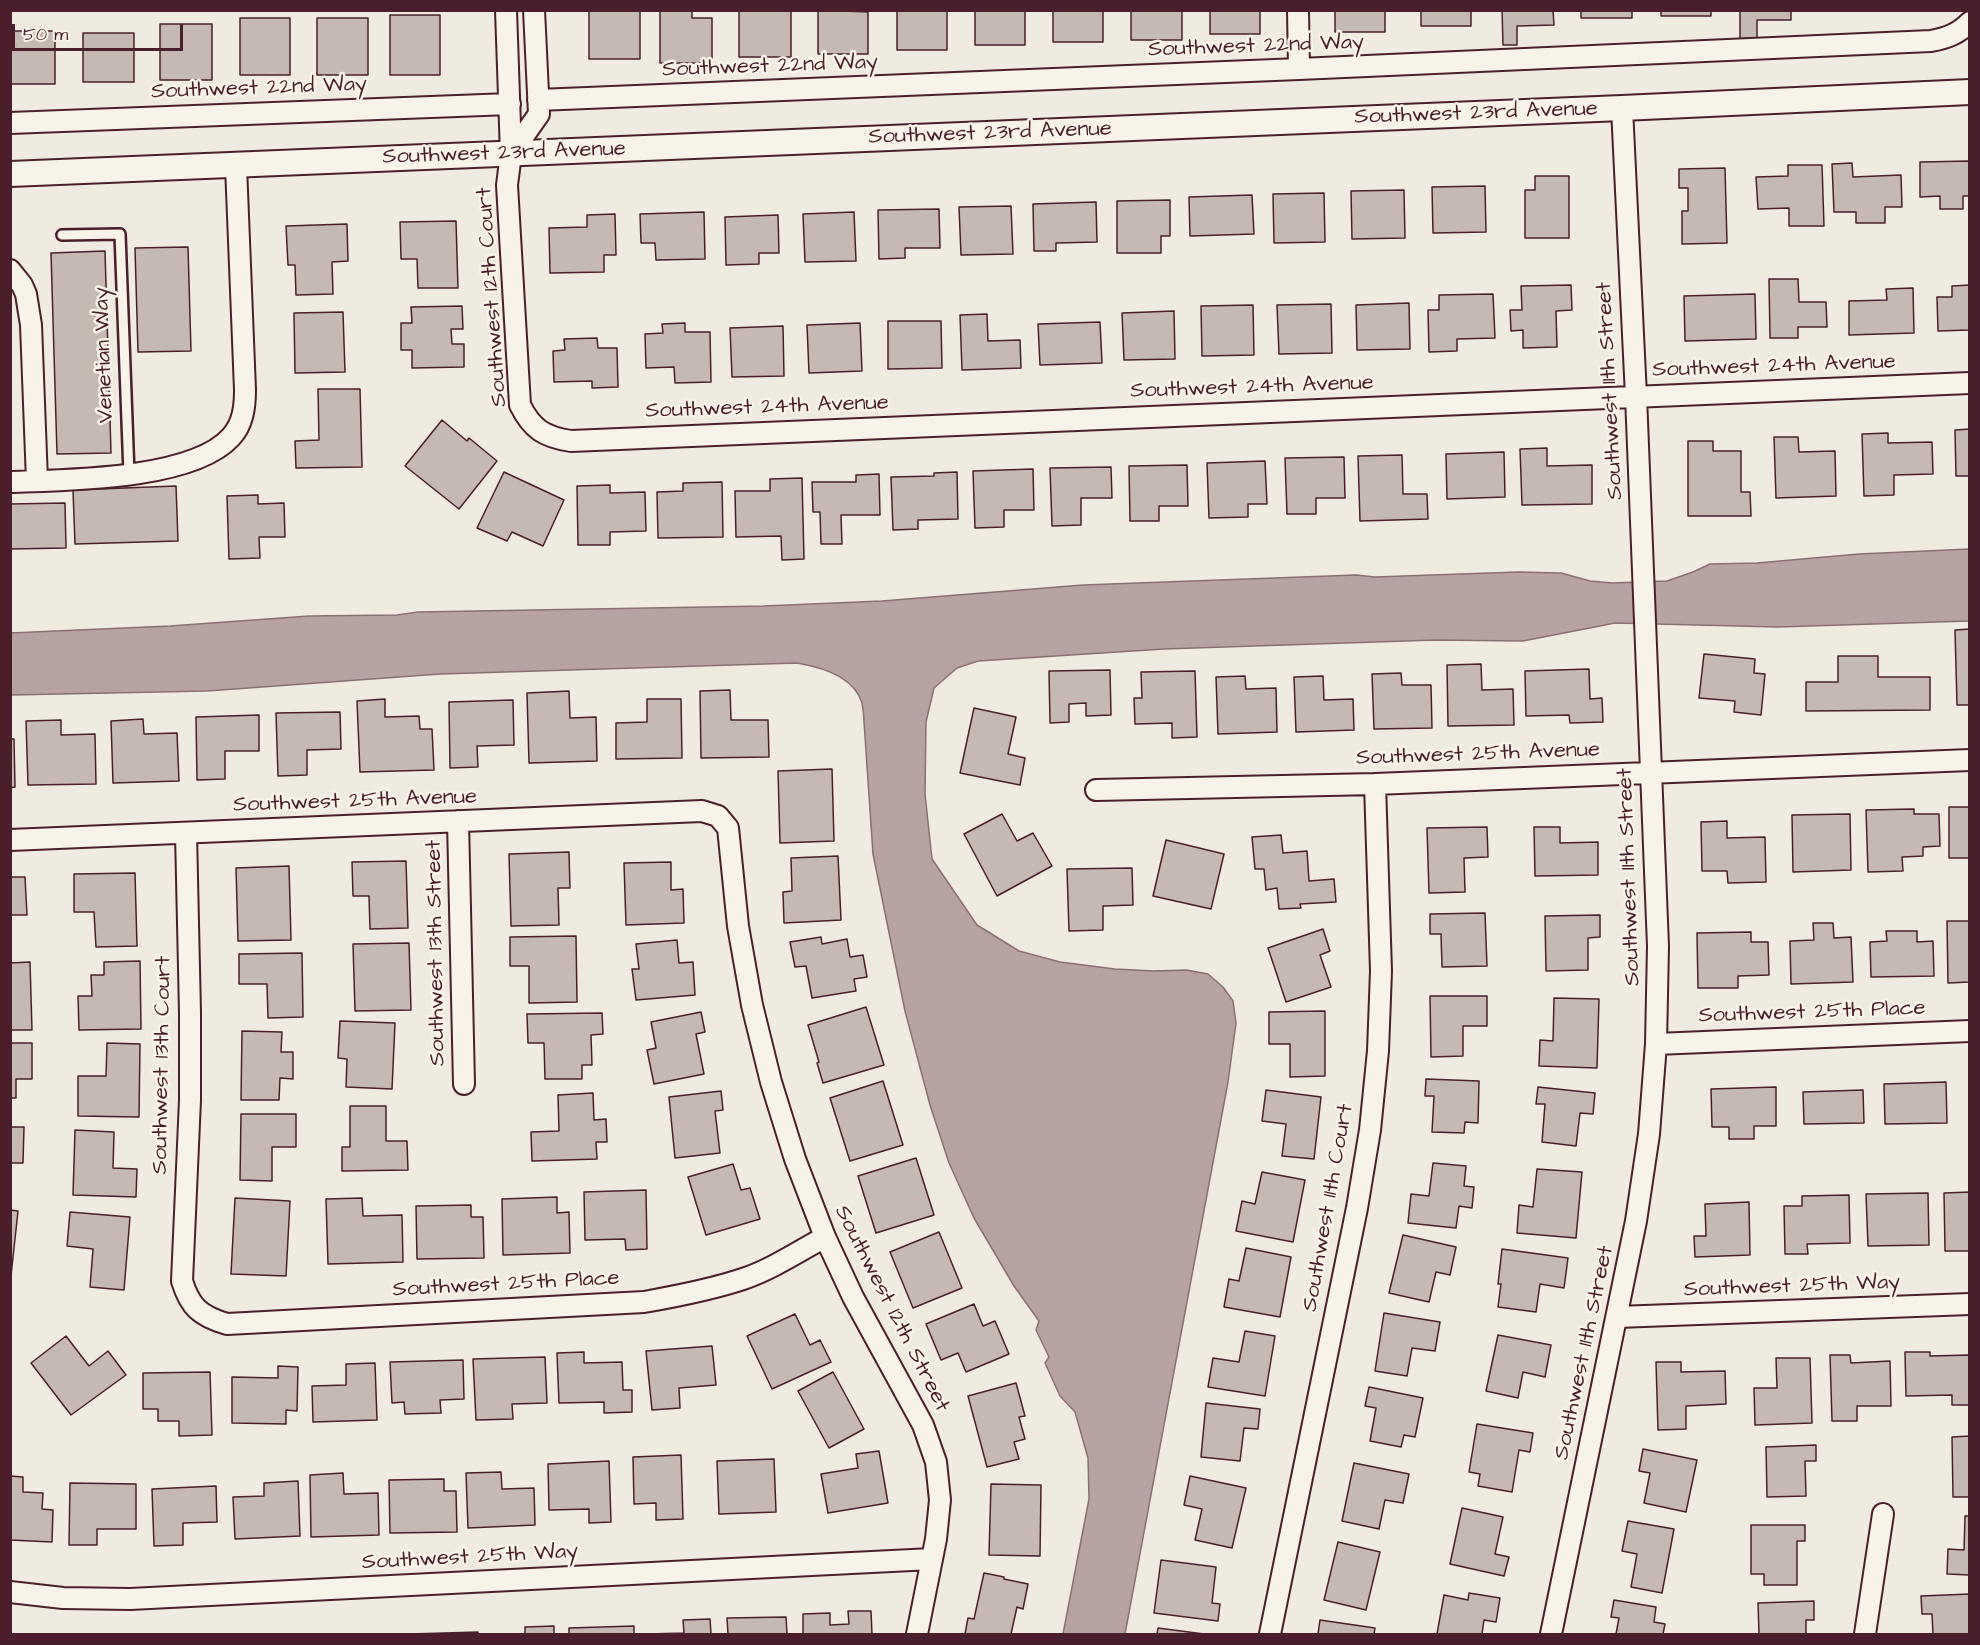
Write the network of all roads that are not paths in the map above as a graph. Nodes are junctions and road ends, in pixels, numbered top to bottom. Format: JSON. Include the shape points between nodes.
{"nodes":[{"id":1,"x":506,"y":10,"type":"edge"},
{"id":2,"x":534,"y":10,"type":"edge"},
{"id":3,"x":1298,"y":10,"type":"edge"},
{"id":4,"x":1970,"y":22,"type":"edge"},
{"id":5,"x":1299,"y":69,"type":"junction"},
{"id":6,"x":1970,"y":92,"type":"edge"},
{"id":7,"x":538,"y":100,"type":"junction"},
{"id":8,"x":510,"y":104,"type":"junction"},
{"id":9,"x":1622,"y":108,"type":"junction"},
{"id":10,"x":10,"y":123,"type":"edge"},
{"id":11,"x":511,"y":154,"type":"junction"},
{"id":12,"x":236,"y":166,"type":"junction"},
{"id":13,"x":10,"y":174,"type":"edge"},
{"id":14,"x":62,"y":235,"type":"dead end"},
{"id":15,"x":10,"y":270,"type":"edge"},
{"id":16,"x":1970,"y":383,"type":"edge"},
{"id":17,"x":1636,"y":396,"type":"junction"},
{"id":18,"x":539,"y":431,"type":"joint"},
{"id":19,"x":129,"y":474,"type":"junction"},
{"id":20,"x":37,"y":481,"type":"junction"},
{"id":21,"x":10,"y":482,"type":"edge"},
{"id":22,"x":1970,"y":760,"type":"edge"},
{"id":23,"x":1651,"y":772,"type":"junction"},
{"id":24,"x":1375,"y":784,"type":"junction"},
{"id":25,"x":1096,"y":790,"type":"dead end"},
{"id":26,"x":702,"y":811,"type":"joint"},
{"id":27,"x":458,"y":821,"type":"junction"},
{"id":28,"x":186,"y":833,"type":"junction"},
{"id":29,"x":10,"y":840,"type":"edge"},
{"id":30,"x":1970,"y":1031,"type":"edge"},
{"id":31,"x":1656,"y":1044,"type":"junction"},
{"id":32,"x":464,"y":1084,"type":"dead end"},
{"id":33,"x":825,"y":1237,"type":"junction"},
{"id":34,"x":187,"y":1297,"type":"joint"},
{"id":35,"x":1970,"y":1304,"type":"edge"},
{"id":36,"x":1617,"y":1317,"type":"junction"},
{"id":37,"x":1883,"y":1514,"type":"dead end"},
{"id":38,"x":932,"y":1559,"type":"junction"},
{"id":39,"x":10,"y":1592,"type":"edge"},
{"id":40,"x":917,"y":1635,"type":"edge"},
{"id":41,"x":1269,"y":1635,"type":"edge"},
{"id":42,"x":1551,"y":1635,"type":"edge"},
{"id":43,"x":1865,"y":1635,"type":"edge"}],
"edges":[{"from":1,"to":8,"type":"street","name":"Southwest 12th Court"},
{"from":2,"to":7,"type":"street"},
{"from":3,"to":5,"type":"street"},
{"from":4,"to":5,"type":"street","name":"Southwest 22nd Way","via":[[1947,38],[1931,41]]},
{"from":5,"to":7,"type":"street","name":"Southwest 22nd Way"},
{"from":6,"to":9,"type":"street","name":"Southwest 23rd Avenue"},
{"from":7,"to":11,"type":"street","via":[[538,114]]},
{"from":8,"to":10,"type":"street","name":"Southwest 22nd Way"},
{"from":8,"to":11,"type":"street","name":"Southwest 12th Court"},
{"from":9,"to":11,"type":"street","name":"Southwest 23rd Avenue"},
{"from":9,"to":17,"type":"street","name":"Southwest 11th Street"},
{"from":11,"to":12,"type":"street","name":"Southwest 23rd Avenue"},
{"from":11,"to":18,"type":"street","name":"Southwest 12th Court","via":[[507,185],[520,405],[527,420]]},
{"from":12,"to":13,"type":"street","name":"Southwest 23rd Avenue"},
{"from":12,"to":19,"type":"street","via":[[245,403],[239,424],[232,436],[194,461]]},
{"from":14,"to":19,"type":"lane","name":"Venetian Way","via":[[120,234]]},
{"from":15,"to":20,"type":"street","via":[[26,294],[30,316]]},
{"from":16,"to":17,"type":"street","name":"Southwest 24th Avenue"},
{"from":17,"to":18,"type":"street","name":"Southwest 24th Avenue","via":[[571,441]]},
{"from":17,"to":23,"type":"street","name":"Southwest 11th Street"},
{"from":19,"to":20,"type":"street"},
{"from":20,"to":21,"type":"street"},
{"from":22,"to":23,"type":"street","name":"Southwest 25th Avenue"},
{"from":23,"to":24,"type":"street","name":"Southwest 25th Avenue"},
{"from":23,"to":31,"type":"street","name":"Southwest 11th Street","via":[[1658,946]]},
{"from":24,"to":25,"type":"street","name":"Southwest 25th Avenue"},
{"from":24,"to":41,"type":"street","name":"Southwest 11th Court","via":[[1382,971],[1370,1130]]},
{"from":26,"to":27,"type":"street","name":"Southwest 25th Avenue"},
{"from":26,"to":33,"type":"street","name":"Southwest 12th Street","via":[[718,816],[728,828],[738,926],[752,1005],[788,1137]]},
{"from":27,"to":28,"type":"street","name":"Southwest 25th Avenue"},
{"from":27,"to":32,"type":"street","name":"Southwest 13th Street"},
{"from":28,"to":29,"type":"street","name":"Southwest 25th Avenue"},
{"from":28,"to":34,"type":"street","name":"Southwest 13th Court","via":[[190,1100],[182,1281]]},
{"from":30,"to":31,"type":"street","name":"Southwest 25th Place"},
{"from":31,"to":36,"type":"street","name":"Southwest 11th Street","via":[[1647,1145]]},
{"from":33,"to":34,"type":"street","name":"Southwest 25th Place","via":[[744,1278],[695,1293],[644,1302],[227,1324],[197,1310]]},
{"from":33,"to":38,"type":"street","name":"Southwest 12th Street","via":[[930,1443],[940,1500]]},
{"from":35,"to":36,"type":"street","name":"Southwest 25th Way"},
{"from":36,"to":42,"type":"street","name":"Southwest 11th Street"},
{"from":37,"to":43,"type":"street"},
{"from":38,"to":39,"type":"street","name":"Southwest 25th Way","via":[[130,1599]]},
{"from":38,"to":40,"type":"street","name":"Southwest 12th Street"}]}
